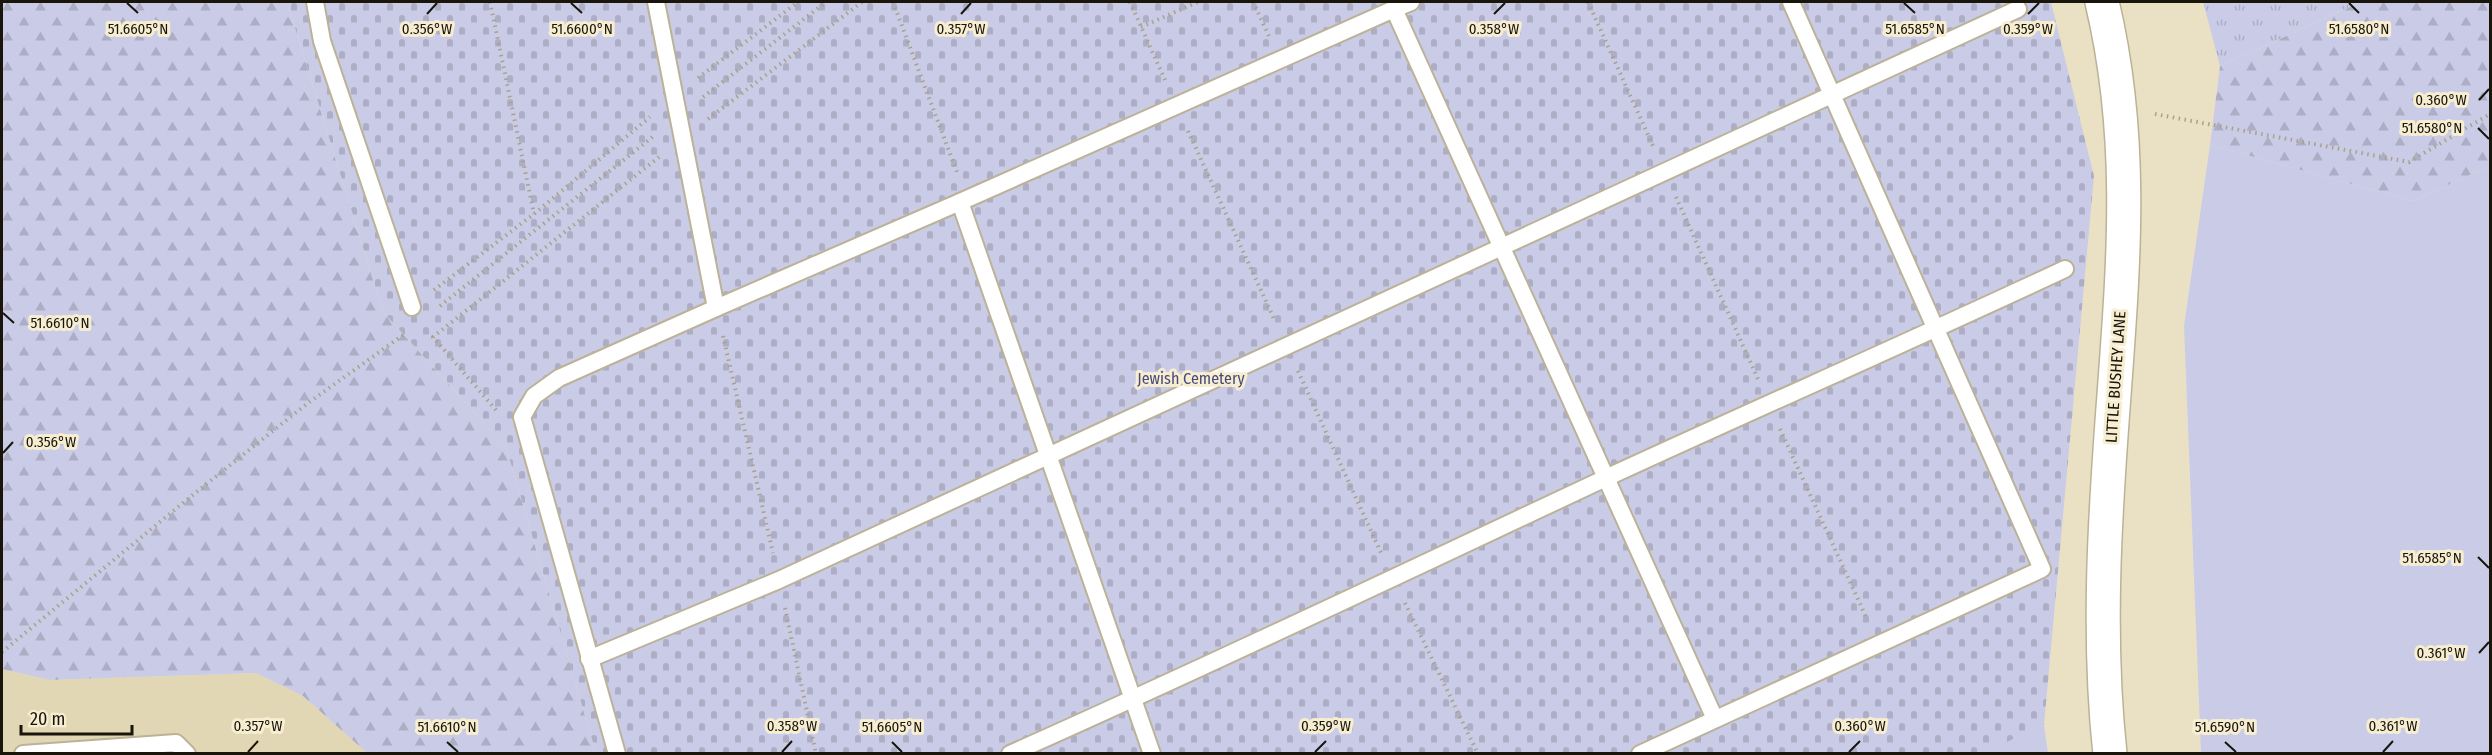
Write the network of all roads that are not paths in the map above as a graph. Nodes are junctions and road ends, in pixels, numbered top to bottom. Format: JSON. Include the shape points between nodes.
{"nodes":[{"id":1,"x":315,"y":2,"type":"edge"},
{"id":2,"x":656,"y":2,"type":"edge"},
{"id":3,"x":1411,"y":2,"type":"edge"},
{"id":4,"x":1791,"y":2,"type":"edge"},
{"id":5,"x":2102,"y":2,"type":"edge"},
{"id":6,"x":1394,"y":9,"type":"junction"},
{"id":7,"x":2018,"y":9,"type":"dead end"},
{"id":8,"x":1833,"y":96,"type":"junction"},
{"id":9,"x":960,"y":202,"type":"junction"},
{"id":10,"x":1501,"y":246,"type":"junction"},
{"id":11,"x":2065,"y":269,"type":"dead end"},
{"id":12,"x":412,"y":307,"type":"road end"},
{"id":13,"x":716,"y":308,"type":"junction"},
{"id":14,"x":1936,"y":329,"type":"junction"},
{"id":15,"x":1048,"y":456,"type":"junction"},
{"id":16,"x":1606,"y":478,"type":"junction"},
{"id":17,"x":590,"y":659,"type":"junction"},
{"id":18,"x":1133,"y":699,"type":"junction"},
{"id":19,"x":1715,"y":719,"type":"junction"},
{"id":20,"x":23,"y":753,"type":"edge"},
{"id":21,"x":187,"y":753,"type":"edge"},
{"id":22,"x":617,"y":753,"type":"edge"},
{"id":23,"x":1010,"y":753,"type":"edge"},
{"id":24,"x":1152,"y":753,"type":"edge"},
{"id":25,"x":1640,"y":753,"type":"edge"},
{"id":26,"x":2110,"y":753,"type":"edge"}],
"edges":[{"from":1,"to":12,"type":"lane","via":[[322,41]]},
{"from":2,"to":13,"type":"lane"},
{"from":3,"to":6,"type":"lane"},
{"from":4,"to":8,"type":"lane"},
{"from":5,"to":26,"type":"street","name":"LITTLE BUSHEY LANE","via":[[2112,42],[2126,188],[2107,488],[2104,634]]},
{"from":6,"to":9,"type":"lane"},
{"from":6,"to":10,"type":"lane"},
{"from":7,"to":8,"type":"lane"},
{"from":8,"to":10,"type":"lane"},
{"from":8,"to":14,"type":"lane"},
{"from":9,"to":13,"type":"lane"},
{"from":9,"to":15,"type":"lane"},
{"from":10,"to":15,"type":"lane"},
{"from":10,"to":16,"type":"lane"},
{"from":11,"to":14,"type":"lane"},
{"from":13,"to":17,"type":"lane","via":[[559,378],[534,396],[522,417]]},
{"from":14,"to":16,"type":"lane"},
{"from":14,"to":19,"type":"lane","via":[[2042,569]]},
{"from":15,"to":17,"type":"lane","via":[[779,580]]},
{"from":15,"to":18,"type":"lane"},
{"from":16,"to":18,"type":"lane"},
{"from":16,"to":19,"type":"lane"},
{"from":17,"to":22,"type":"lane"},
{"from":18,"to":23,"type":"lane"},
{"from":18,"to":24,"type":"lane"},
{"from":19,"to":25,"type":"lane"},
{"from":20,"to":21,"type":"lane","via":[[176,743]]}]}
